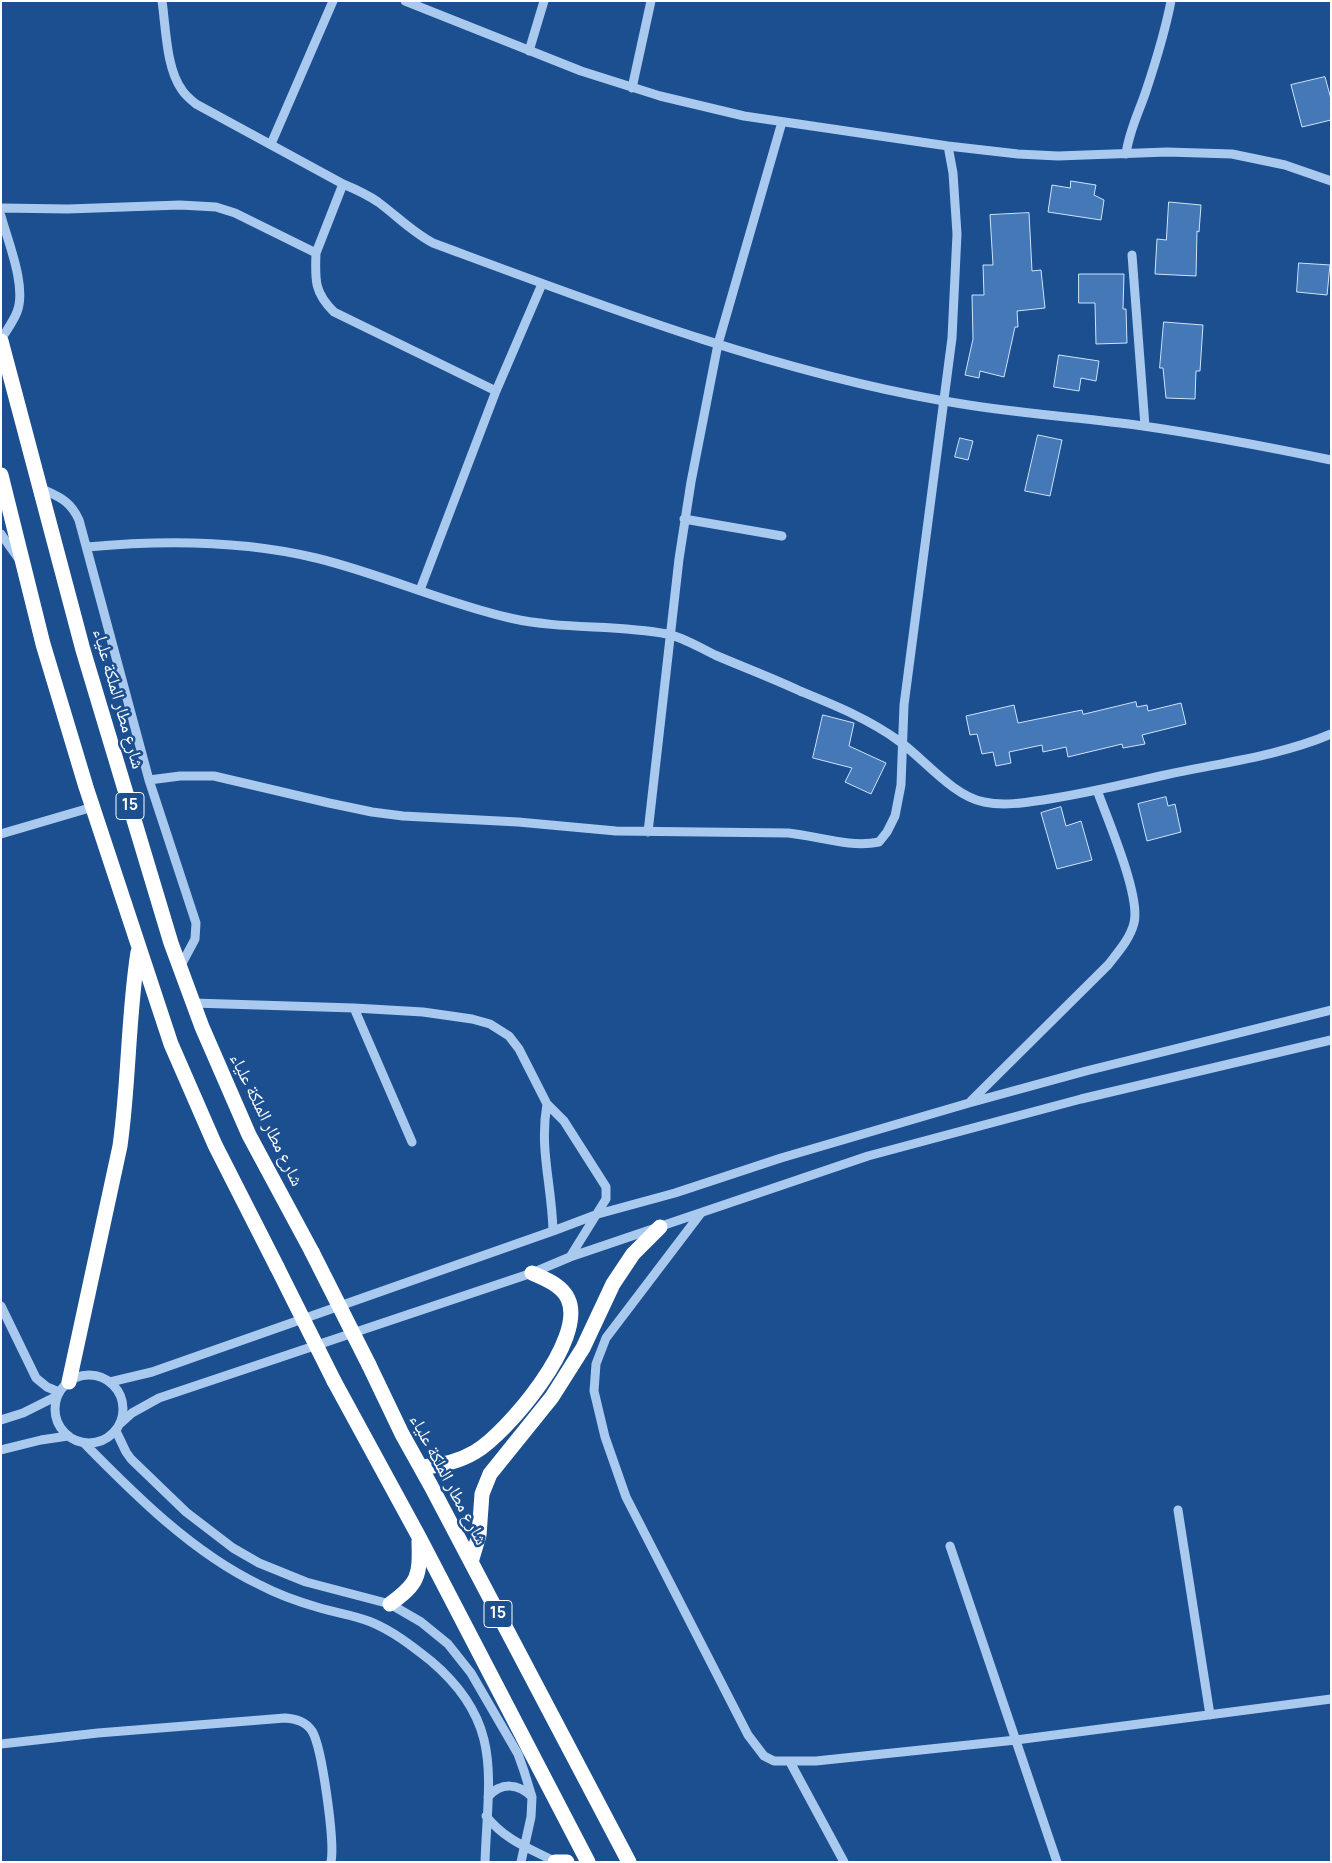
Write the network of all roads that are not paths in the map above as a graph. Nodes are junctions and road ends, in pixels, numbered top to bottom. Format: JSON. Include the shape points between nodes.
{"nodes":[{"id":1,"x":162,"y":1,"type":"edge"},
{"id":2,"x":333,"y":1,"type":"edge"},
{"id":3,"x":405,"y":1,"type":"edge"},
{"id":4,"x":544,"y":1,"type":"edge"},
{"id":5,"x":651,"y":1,"type":"edge"},
{"id":6,"x":1171,"y":1,"type":"edge"},
{"id":7,"x":529,"y":51,"type":"junction"},
{"id":8,"x":632,"y":88,"type":"junction"},
{"id":9,"x":782,"y":122,"type":"junction"},
{"id":10,"x":271,"y":144,"type":"junction"},
{"id":11,"x":948,"y":146,"type":"junction"},
{"id":12,"x":1126,"y":154,"type":"junction"},
{"id":13,"x":1331,"y":181,"type":"edge"},
{"id":14,"x":343,"y":184,"type":"junction"},
{"id":15,"x":1,"y":208,"type":"edge"},
{"id":16,"x":1,"y":216,"type":"edge"},
{"id":17,"x":316,"y":253,"type":"junction"},
{"id":18,"x":1132,"y":255,"type":"dead end"},
{"id":19,"x":542,"y":284,"type":"junction"},
{"id":20,"x":1,"y":340,"type":"edge"},
{"id":21,"x":718,"y":344,"type":"junction"},
{"id":22,"x":496,"y":391,"type":"junction"},
{"id":23,"x":944,"y":401,"type":"junction"},
{"id":24,"x":1145,"y":426,"type":"junction"},
{"id":25,"x":1331,"y":460,"type":"edge"},
{"id":26,"x":1,"y":475,"type":"edge"},
{"id":27,"x":40,"y":488,"type":"junction"},
{"id":28,"x":684,"y":519,"type":"junction"},
{"id":29,"x":1,"y":534,"type":"edge"},
{"id":30,"x":782,"y":536,"type":"dead end"},
{"id":31,"x":87,"y":547,"type":"junction"},
{"id":32,"x":23,"y":565,"type":"junction"},
{"id":33,"x":420,"y":590,"type":"junction"},
{"id":34,"x":672,"y":634,"type":"junction"},
{"id":35,"x":1331,"y":734,"type":"edge"},
{"id":36,"x":903,"y":744,"type":"junction"},
{"id":37,"x":150,"y":780,"type":"junction"},
{"id":38,"x":1097,"y":790,"type":"junction"},
{"id":39,"x":93,"y":807,"type":"junction"},
{"id":40,"x":648,"y":832,"type":"junction"},
{"id":41,"x":1,"y":834,"type":"edge"},
{"id":42,"x":138,"y":948,"type":"junction"},
{"id":43,"x":180,"y":967,"type":"junction"},
{"id":44,"x":193,"y":1002,"type":"junction"},
{"id":45,"x":354,"y":1008,"type":"junction"},
{"id":46,"x":1331,"y":1010,"type":"edge"},
{"id":47,"x":1331,"y":1040,"type":"edge"},
{"id":48,"x":969,"y":1103,"type":"junction"},
{"id":49,"x":547,"y":1104,"type":"junction"},
{"id":50,"x":412,"y":1142,"type":"dead end"},
{"id":51,"x":701,"y":1212,"type":"junction"},
{"id":52,"x":598,"y":1214,"type":"junction"},
{"id":53,"x":660,"y":1227,"type":"junction"},
{"id":54,"x":553,"y":1231,"type":"junction"},
{"id":55,"x":570,"y":1257,"type":"junction"},
{"id":56,"x":532,"y":1273,"type":"junction"},
{"id":57,"x":1,"y":1306,"type":"edge"},
{"id":58,"x":110,"y":1382,"type":"junction"},
{"id":59,"x":62,"y":1390,"type":"junction"},
{"id":60,"x":1,"y":1420,"type":"edge"},
{"id":61,"x":118,"y":1427,"type":"junction"},
{"id":62,"x":68,"y":1436,"type":"junction"},
{"id":63,"x":84,"y":1443,"type":"junction"},
{"id":64,"x":1,"y":1450,"type":"edge"},
{"id":65,"x":421,"y":1467,"type":"junction"},
{"id":66,"x":1178,"y":1510,"type":"dead end"},
{"id":67,"x":419,"y":1537,"type":"junction"},
{"id":68,"x":950,"y":1546,"type":"dead end"},
{"id":69,"x":471,"y":1562,"type":"junction"},
{"id":70,"x":390,"y":1604,"type":"junction"},
{"id":71,"x":1331,"y":1699,"type":"edge"},
{"id":72,"x":1210,"y":1715,"type":"junction"},
{"id":73,"x":1016,"y":1740,"type":"junction"},
{"id":74,"x":1,"y":1744,"type":"edge"},
{"id":75,"x":790,"y":1762,"type":"junction"},
{"id":76,"x":488,"y":1797,"type":"junction"},
{"id":77,"x":532,"y":1797,"type":"junction"},
{"id":78,"x":486,"y":1816,"type":"junction"},
{"id":79,"x":525,"y":1847,"type":"junction"},
{"id":80,"x":331,"y":1860,"type":"edge"},
{"id":81,"x":484,"y":1862,"type":"edge"},
{"id":82,"x":521,"y":1862,"type":"edge"},
{"id":83,"x":556,"y":1862,"type":"edge"},
{"id":84,"x":567,"y":1862,"type":"edge"},
{"id":85,"x":588,"y":1862,"type":"edge"},
{"id":86,"x":629,"y":1862,"type":"edge"},
{"id":87,"x":844,"y":1862,"type":"edge"},
{"id":88,"x":1057,"y":1862,"type":"edge"}],
"edges":[{"from":1,"to":10,"type":"street","via":[[169,54],[182,91],[196,104]]},
{"from":2,"to":10,"type":"street"},
{"from":3,"to":7,"type":"street"},
{"from":4,"to":7,"type":"street"},
{"from":5,"to":8,"type":"street"},
{"from":6,"to":12,"type":"street"},
{"from":7,"to":8,"type":"street"},
{"from":8,"to":9,"type":"street","via":[[697,106]]},
{"from":9,"to":11,"type":"street"},
{"from":9,"to":21,"type":"street"},
{"from":10,"to":14,"type":"street"},
{"from":11,"to":12,"type":"street","via":[[1058,156]]},
{"from":11,"to":23,"type":"street","via":[[957,234],[952,338]]},
{"from":12,"to":13,"type":"street","via":[[1232,154],[1276,163]]},
{"from":14,"to":17,"type":"street"},
{"from":14,"to":19,"type":"street","via":[[376,201],[419,236]]},
{"from":15,"to":17,"type":"street","via":[[216,206]]},
{"from":16,"to":20,"type":"street","via":[[20,300]]},
{"from":17,"to":22,"type":"street","via":[[318,291],[334,312]]},
{"from":18,"to":24,"type":"street"},
{"from":19,"to":21,"type":"street"},
{"from":19,"to":22,"type":"street"},
{"from":20,"to":27,"type":"highway","name":"شارع مطار الملكة علياء","number":"15"},
{"from":21,"to":23,"type":"street","via":[[786,365]]},
{"from":21,"to":28,"type":"street"},
{"from":22,"to":33,"type":"street"},
{"from":23,"to":24,"type":"street"},
{"from":23,"to":36,"type":"street","via":[[906,688]]},
{"from":24,"to":25,"type":"street"},
{"from":26,"to":32,"type":"highway","number":"15"},
{"from":27,"to":31,"type":"street","via":[[67,502],[74,510]]},
{"from":27,"to":43,"type":"highway","name":"شارع مطار الملكة علياء","number":"15","via":[[86,660]]},
{"from":28,"to":30,"type":"street"},
{"from":28,"to":34,"type":"street"},
{"from":29,"to":32,"type":"street"},
{"from":31,"to":33,"type":"street","via":[[162,542],[280,551],[314,557]]},
{"from":31,"to":37,"type":"street"},
{"from":32,"to":39,"type":"highway","number":"15","via":[[43,644]]},
{"from":33,"to":34,"type":"street","via":[[476,610],[537,623]]},
{"from":34,"to":36,"type":"street","via":[[846,710]]},
{"from":34,"to":40,"type":"street"},
{"from":35,"to":38,"type":"street","via":[[1278,751]]},
{"from":36,"to":38,"type":"street","via":[[937,774],[979,802],[1022,803]]},
{"from":36,"to":40,"type":"street","via":[[902,785],[895,816],[879,842],[858,844],[788,833]]},
{"from":37,"to":40,"type":"street","via":[[214,776],[388,814]]},
{"from":37,"to":43,"type":"street","via":[[196,923],[195,939]]},
{"from":38,"to":48,"type":"street","via":[[1131,889],[1136,910],[1134,924],[1125,943],[1108,965]]},
{"from":39,"to":41,"type":"street"},
{"from":39,"to":42,"type":"highway","number":"15"},
{"from":42,"to":59,"type":"highway","via":[[120,1146]]},
{"from":42,"to":67,"type":"highway","number":"15","bridge":true,"via":[[171,1044],[215,1144],[334,1381]]},
{"from":43,"to":44,"type":"highway","name":"شارع مطار الملكة علياء","number":"15"},
{"from":44,"to":45,"type":"street"},
{"from":44,"to":65,"type":"highway","name":"شارع مطار الملكة علياء","number":"15","bridge":true,"via":[[249,1135]]},
{"from":45,"to":49,"type":"street","via":[[457,1016],[490,1024],[509,1036],[519,1049]]},
{"from":45,"to":50,"type":"street"},
{"from":46,"to":48,"type":"street"},
{"from":47,"to":51,"type":"street","via":[[1200,1070],[868,1156]]},
{"from":48,"to":52,"type":"street"},
{"from":49,"to":52,"type":"street","via":[[564,1121],[606,1187],[606,1199]]},
{"from":49,"to":54,"type":"street","via":[[545,1168],[553,1206]]},
{"from":51,"to":53,"type":"street"},
{"from":51,"to":75,"type":"street","via":[[606,1338],[596,1364],[594,1391],[605,1437],[626,1496],[748,1735],[764,1756],[774,1761]]},
{"from":52,"to":54,"type":"street"},
{"from":52,"to":55,"type":"street"},
{"from":53,"to":55,"type":"street"},
{"from":53,"to":69,"type":"highway","via":[[623,1268],[583,1348],[552,1397],[490,1474],[482,1494],[479,1535]]},
{"from":54,"to":58,"type":"street","via":[[152,1372]]},
{"from":55,"to":56,"type":"street"},
{"from":56,"to":61,"type":"street","via":[[158,1398],[132,1413]]},
{"from":56,"to":65,"type":"highway","via":[[561,1289],[568,1298],[571,1320],[557,1357],[536,1390],[486,1444],[456,1462]]},
{"from":57,"to":59,"type":"street","via":[[36,1378],[47,1387]]},
{"from":58,"to":59,"type":"street","via":[[85,1375]]},
{"from":58,"to":61,"type":"street","via":[[123,1405]]},
{"from":59,"to":60,"type":"street","via":[[23,1413]]},
{"from":59,"to":62,"type":"street","via":[[55,1413],[57,1422]]},
{"from":61,"to":63,"type":"street","via":[[102,1441]]},
{"from":61,"to":70,"type":"street","via":[[131,1458],[186,1512],[233,1548],[306,1582]]},
{"from":62,"to":63,"type":"street"},
{"from":62,"to":64,"type":"street"},
{"from":63,"to":76,"type":"street","via":[[161,1516],[210,1556],[259,1585],[322,1609],[372,1622],[402,1639],[442,1671],[470,1703],[482,1730],[488,1759]]},
{"from":65,"to":69,"type":"highway","name":"شارع مطار الملكة علياء","number":"15"},
{"from":66,"to":72,"type":"street"},
{"from":67,"to":70,"type":"highway","via":[[416,1579]]},
{"from":67,"to":85,"type":"highway","number":"15"},
{"from":68,"to":73,"type":"street"},
{"from":69,"to":86,"type":"highway","name":"شارع مطار الملكة علياء","number":"15"},
{"from":70,"to":77,"type":"street","via":[[422,1622],[459,1656],[518,1754]]},
{"from":71,"to":72,"type":"street"},
{"from":72,"to":73,"type":"street"},
{"from":73,"to":75,"type":"street"},
{"from":73,"to":88,"type":"street"},
{"from":74,"to":80,"type":"street","via":[[210,1723],[296,1719],[305,1723],[315,1738],[326,1796]]},
{"from":75,"to":87,"type":"street"},
{"from":76,"to":77,"type":"street","via":[[494,1790],[510,1785]]},
{"from":76,"to":78,"type":"street"},
{"from":77,"to":79,"type":"street"},
{"from":78,"to":79,"type":"street","via":[[504,1836]]},
{"from":78,"to":81,"type":"street"},
{"from":79,"to":82,"type":"street"},
{"from":79,"to":83,"type":"street"},
{"from":83,"to":84,"type":"highway"}]}
